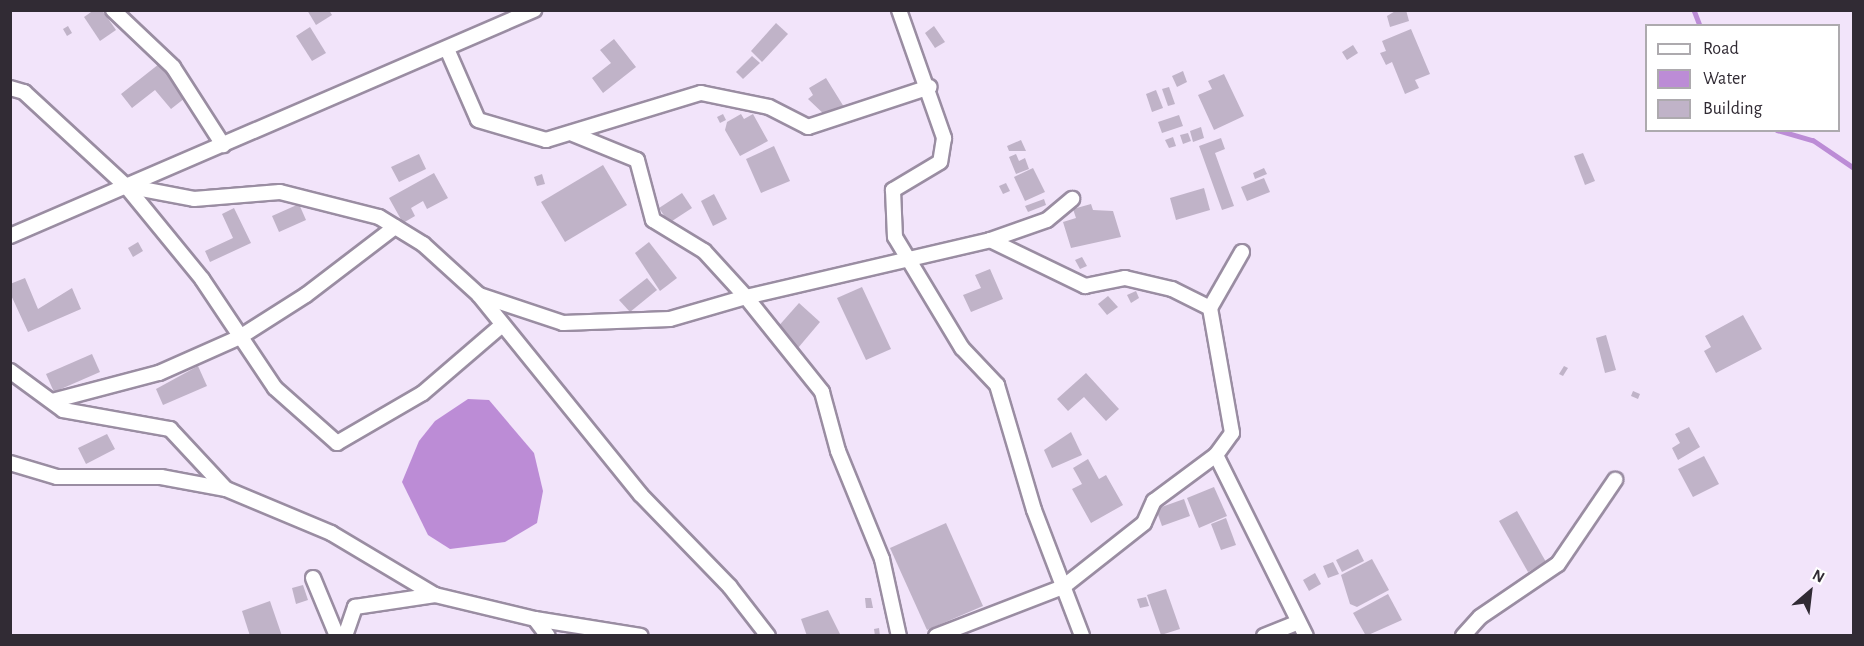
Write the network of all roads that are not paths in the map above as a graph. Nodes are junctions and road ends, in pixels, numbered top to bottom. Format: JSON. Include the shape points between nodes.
{"nodes":[{"id":1,"x":113,"y":10,"type":"edge"},
{"id":2,"x":534,"y":10,"type":"edge"},
{"id":3,"x":899,"y":10,"type":"edge"},
{"id":4,"x":512,"y":14,"type":"edge"},
{"id":5,"x":447,"y":49,"type":"junction"},
{"id":6,"x":930,"y":87,"type":"junction"},
{"id":7,"x":10,"y":88,"type":"edge"},
{"id":8,"x":573,"y":134,"type":"junction"},
{"id":9,"x":223,"y":144,"type":"junction"},
{"id":10,"x":126,"y":186,"type":"junction"},
{"id":11,"x":1072,"y":199,"type":"dead end"},
{"id":12,"x":395,"y":227,"type":"junction"},
{"id":13,"x":10,"y":236,"type":"edge"},
{"id":14,"x":990,"y":240,"type":"junction"},
{"id":15,"x":1242,"y":252,"type":"dead end"},
{"id":16,"x":905,"y":260,"type":"junction"},
{"id":17,"x":479,"y":295,"type":"junction"},
{"id":18,"x":746,"y":297,"type":"junction"},
{"id":19,"x":1210,"y":308,"type":"junction"},
{"id":20,"x":502,"y":325,"type":"junction"},
{"id":21,"x":240,"y":337,"type":"junction"},
{"id":22,"x":10,"y":371,"type":"edge"},
{"id":23,"x":52,"y":401,"type":"junction"},
{"id":24,"x":1216,"y":455,"type":"junction"},
{"id":25,"x":10,"y":463,"type":"edge"},
{"id":26,"x":1615,"y":480,"type":"dead end"},
{"id":27,"x":226,"y":489,"type":"junction"},
{"id":28,"x":313,"y":578,"type":"dead end"},
{"id":29,"x":1063,"y":587,"type":"junction"},
{"id":30,"x":435,"y":595,"type":"junction"},
{"id":31,"x":535,"y":619,"type":"junction"},
{"id":32,"x":1298,"y":622,"type":"junction"},
{"id":33,"x":337,"y":636,"type":"edge"},
{"id":34,"x":345,"y":636,"type":"edge"},
{"id":35,"x":548,"y":636,"type":"edge"},
{"id":36,"x":641,"y":636,"type":"edge"},
{"id":37,"x":768,"y":636,"type":"edge"},
{"id":38,"x":899,"y":636,"type":"edge"},
{"id":39,"x":936,"y":636,"type":"edge"},
{"id":40,"x":1082,"y":636,"type":"edge"},
{"id":41,"x":1264,"y":636,"type":"edge"},
{"id":42,"x":1306,"y":636,"type":"edge"},
{"id":43,"x":1463,"y":636,"type":"edge"}],
"edges":[{"from":1,"to":9,"type":"street","via":[[173,68]]},
{"from":2,"to":4,"type":"street"},
{"from":3,"to":6,"type":"street"},
{"from":4,"to":5,"type":"street"},
{"from":5,"to":8,"type":"street","via":[[478,120],[546,140]]},
{"from":5,"to":9,"type":"street"},
{"from":6,"to":8,"type":"street","via":[[808,127],[769,106],[701,93]]},
{"from":6,"to":16,"type":"street","via":[[944,138],[940,162],[892,190],[895,237]]},
{"from":7,"to":10,"type":"street","via":[[24,92]]},
{"from":8,"to":18,"type":"street","via":[[637,160],[653,220],[704,251]]},
{"from":9,"to":10,"type":"street"},
{"from":10,"to":12,"type":"street","via":[[194,199],[280,192],[379,217]]},
{"from":10,"to":13,"type":"street"},
{"from":10,"to":21,"type":"street","via":[[202,279]]},
{"from":11,"to":14,"type":"street","via":[[1047,220]]},
{"from":12,"to":17,"type":"street"},
{"from":12,"to":21,"type":"street","via":[[306,295]]},
{"from":14,"to":16,"type":"street"},
{"from":14,"to":19,"type":"street","via":[[1085,286],[1125,278],[1172,289]]},
{"from":15,"to":19,"type":"street"},
{"from":16,"to":18,"type":"street"},
{"from":16,"to":29,"type":"street","via":[[962,348],[997,385]]},
{"from":17,"to":18,"type":"street","via":[[563,322],[670,319]]},
{"from":17,"to":20,"type":"street"},
{"from":18,"to":38,"type":"street","via":[[822,392],[838,452],[882,559]]},
{"from":19,"to":24,"type":"street","via":[[1232,433]]},
{"from":20,"to":21,"type":"street","via":[[423,393],[337,443],[275,388]]},
{"from":20,"to":37,"type":"street","via":[[641,495]]},
{"from":21,"to":23,"type":"street","via":[[159,373]]},
{"from":22,"to":23,"type":"street"},
{"from":23,"to":27,"type":"street","via":[[63,410],[170,429]]},
{"from":24,"to":29,"type":"street","via":[[1154,501],[1144,523]]},
{"from":24,"to":32,"type":"street"},
{"from":25,"to":27,"type":"street","via":[[57,477],[161,477]]},
{"from":26,"to":43,"type":"street","via":[[1558,564],[1480,617]]},
{"from":27,"to":30,"type":"street","via":[[332,533]]},
{"from":28,"to":33,"type":"street"},
{"from":29,"to":39,"type":"street"},
{"from":29,"to":40,"type":"street"},
{"from":30,"to":31,"type":"street"},
{"from":30,"to":34,"type":"street","via":[[355,607]]},
{"from":31,"to":35,"type":"street"},
{"from":31,"to":36,"type":"street"},
{"from":32,"to":41,"type":"street"},
{"from":32,"to":42,"type":"street"}]}
